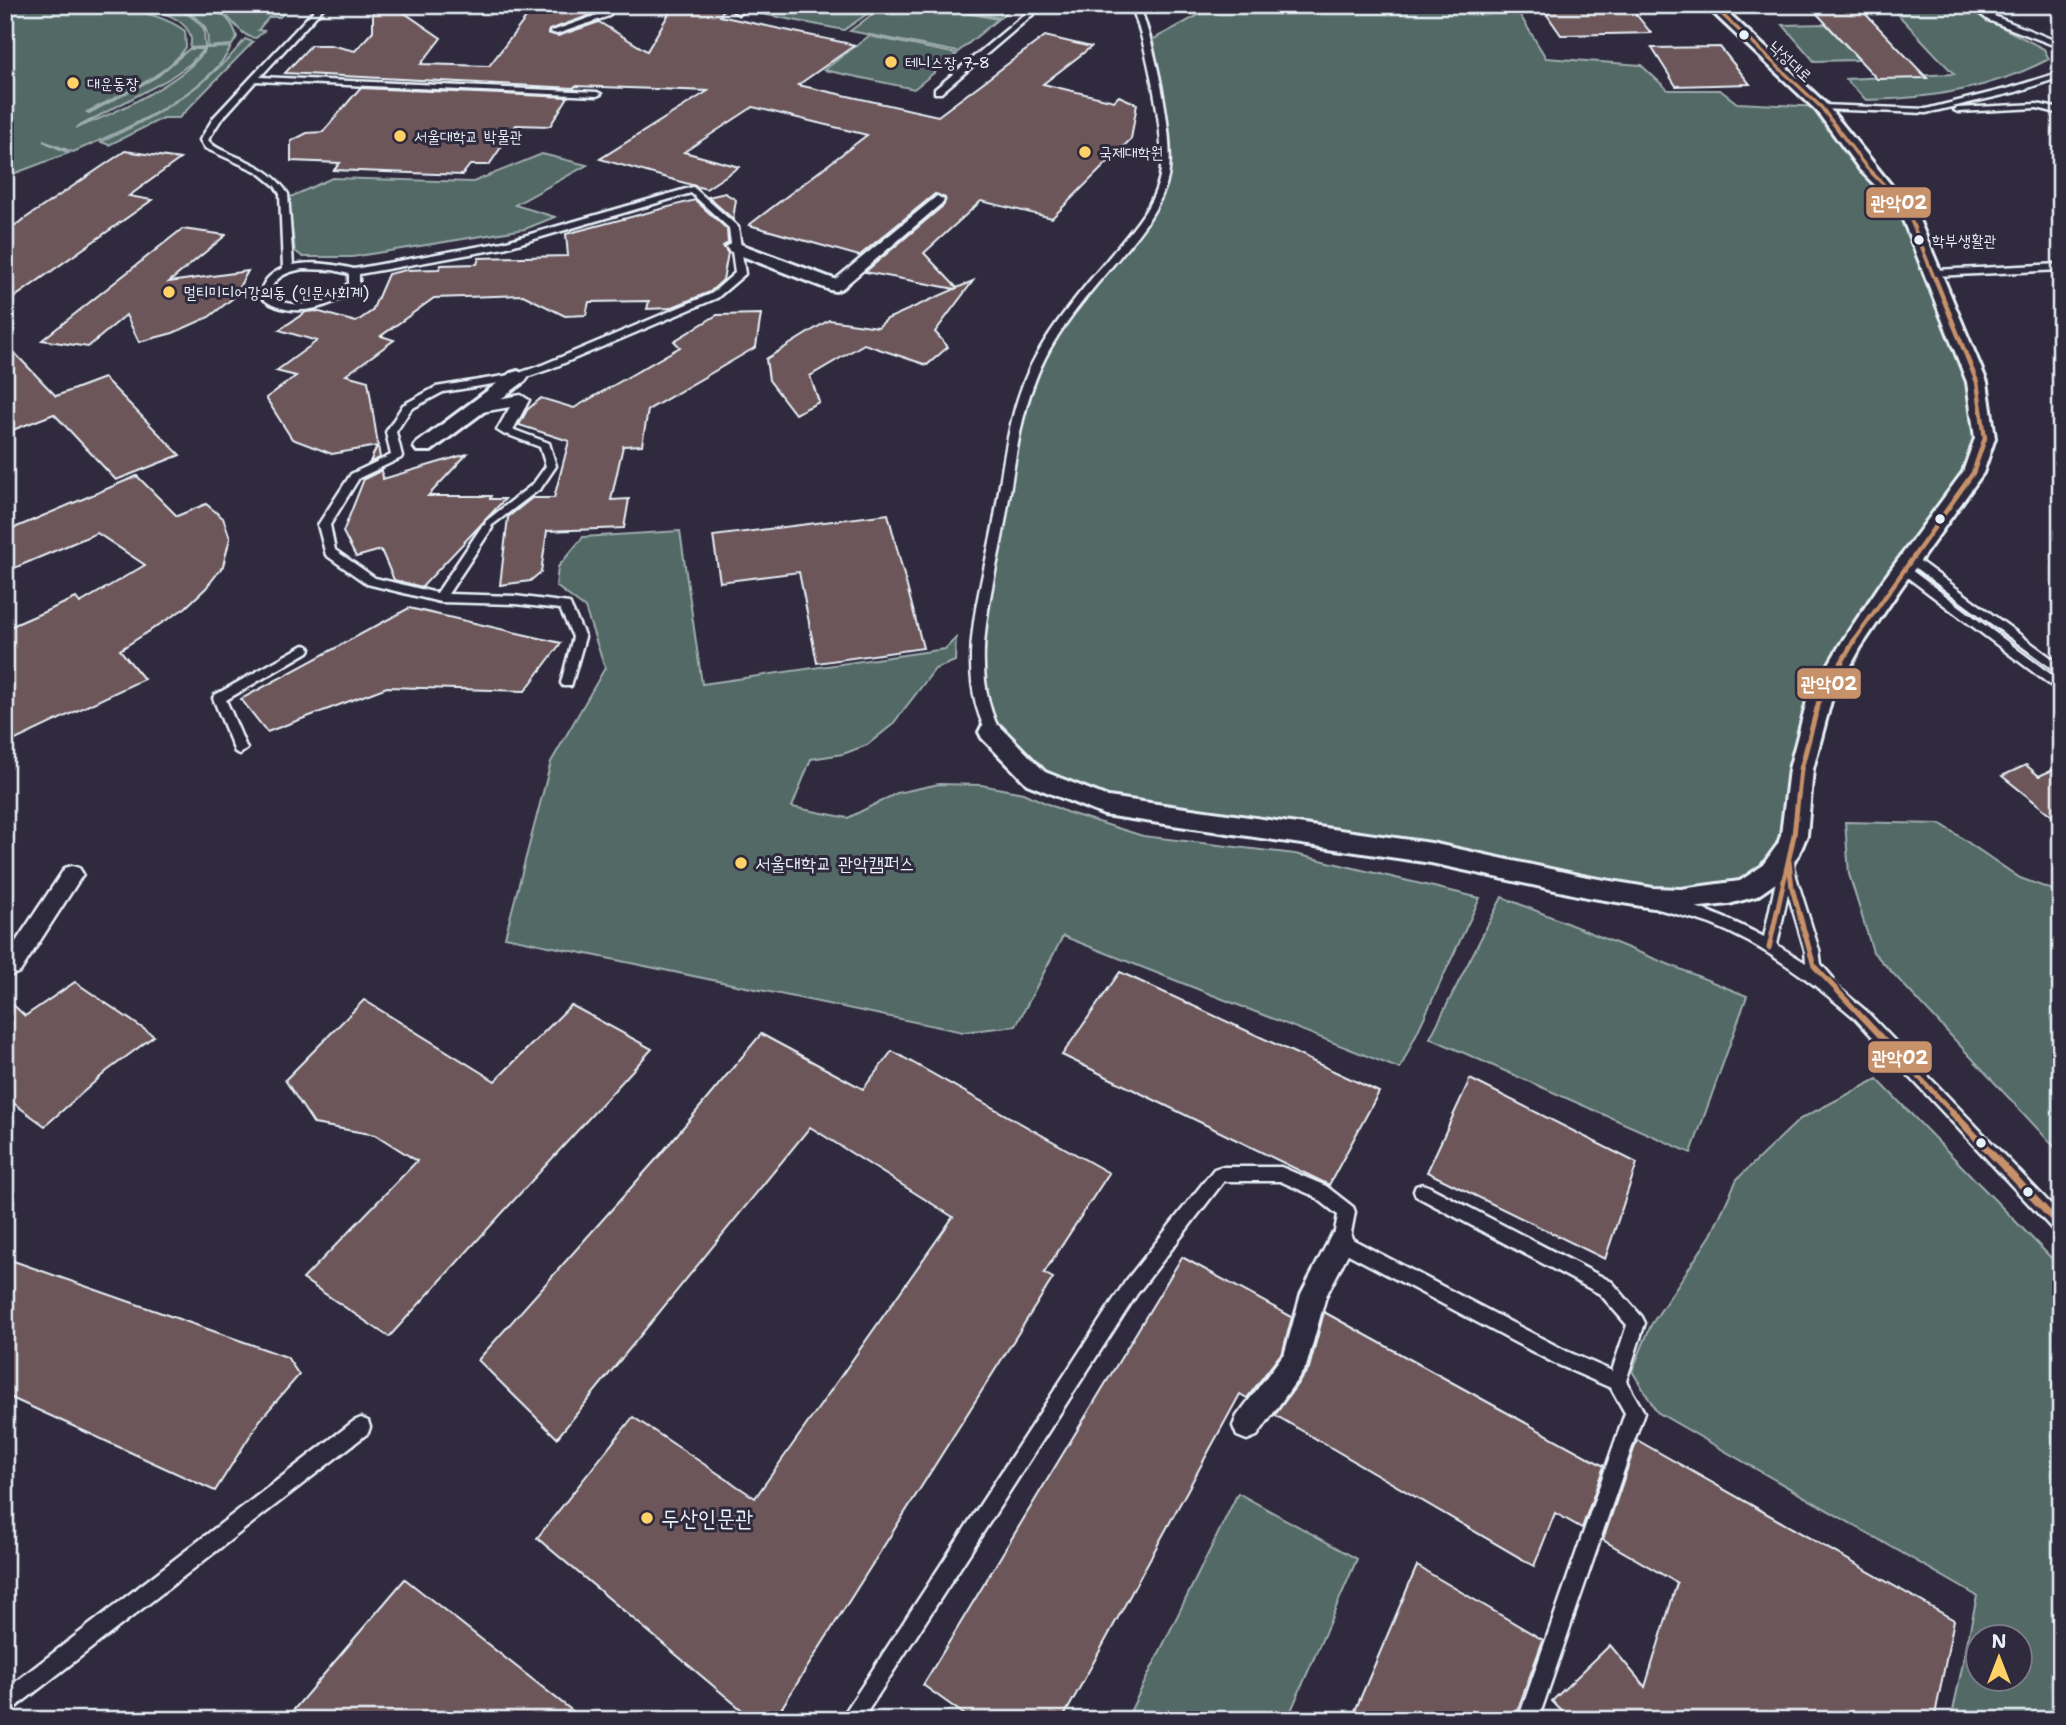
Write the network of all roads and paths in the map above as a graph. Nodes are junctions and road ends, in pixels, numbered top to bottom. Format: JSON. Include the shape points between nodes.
{"nodes":[{"id":1,"x":323,"y":5,"type":"edge"},
{"id":2,"x":611,"y":5,"type":"edge"},
{"id":3,"x":1041,"y":5,"type":"edge"},
{"id":4,"x":1135,"y":5,"type":"edge"},
{"id":5,"x":1712,"y":5,"type":"edge"},
{"id":6,"x":1972,"y":5,"type":"edge"},
{"id":7,"x":554,"y":32,"type":"dead end"},
{"id":8,"x":2061,"y":46,"type":"edge"},
{"id":9,"x":2061,"y":74,"type":"edge"},
{"id":10,"x":255,"y":79,"type":"junction"},
{"id":11,"x":938,"y":91,"type":"dead end"},
{"id":12,"x":597,"y":94,"type":"dead end"},
{"id":13,"x":1821,"y":107,"type":"junction"},
{"id":14,"x":1926,"y":111,"type":"junction"},
{"id":15,"x":2061,"y":112,"type":"edge"},
{"id":16,"x":937,"y":200,"type":"dead end"},
{"id":17,"x":735,"y":247,"type":"junction"},
{"id":18,"x":2061,"y":267,"type":"edge"},
{"id":19,"x":288,"y":268,"type":"junction"},
{"id":20,"x":354,"y":272,"type":"junction"},
{"id":21,"x":1934,"y":273,"type":"junction"},
{"id":22,"x":836,"y":286,"type":"joint"},
{"id":23,"x":518,"y":376,"type":"junction"},
{"id":24,"x":477,"y":408,"type":"junction"},
{"id":25,"x":505,"y":430,"type":"joint"},
{"id":26,"x":424,"y":447,"type":"dead end"},
{"id":27,"x":1972,"y":473,"type":"joint"},
{"id":28,"x":1902,"y":570,"type":"junction"},
{"id":29,"x":440,"y":598,"type":"junction"},
{"id":30,"x":1851,"y":645,"type":"joint"},
{"id":31,"x":304,"y":649,"type":"dead end"},
{"id":32,"x":2061,"y":671,"type":"edge"},
{"id":33,"x":567,"y":683,"type":"dead end"},
{"id":34,"x":2061,"y":689,"type":"edge"},
{"id":35,"x":240,"y":749,"type":"dead end"},
{"id":36,"x":1790,"y":847,"type":"junction"},
{"id":37,"x":72,"y":874,"type":"dead end"},
{"id":38,"x":1587,"y":887,"type":"junction"},
{"id":39,"x":1769,"y":948,"type":"junction"},
{"id":40,"x":12,"y":966,"type":"dead end"},
{"id":41,"x":1840,"y":996,"type":"junction"},
{"id":42,"x":1422,"y":1191,"type":"dead end"},
{"id":43,"x":2061,"y":1227,"type":"edge"},
{"id":44,"x":1341,"y":1242,"type":"junction"},
{"id":45,"x":1617,"y":1382,"type":"junction"},
{"id":46,"x":1247,"y":1426,"type":"dead end"},
{"id":47,"x":361,"y":1427,"type":"dead end"},
{"id":48,"x":5,"y":1703,"type":"edge"},
{"id":49,"x":850,"y":1720,"type":"edge"},
{"id":50,"x":1528,"y":1720,"type":"edge"}],
"edges":[{"from":1,"to":10,"type":"lane"},
{"from":2,"to":7,"type":"lane","via":[[606,14]]},
{"from":3,"to":11,"type":"lane"},
{"from":4,"to":38,"type":"lane","via":[[1148,42],[1165,148],[1164,174],[1145,219],[1062,322],[1026,392],[980,622],[979,682],[991,732],[1036,778],[1104,806],[1432,853]]},
{"from":5,"to":13,"type":"lane","name":"낙성대로"},
{"from":6,"to":8,"type":"lane","via":[[1991,18]]},
{"from":9,"to":14,"type":"lane"},
{"from":10,"to":12,"type":"lane"},
{"from":10,"to":19,"type":"lane","via":[[206,132],[204,140],[280,185]]},
{"from":13,"to":14,"type":"lane"},
{"from":13,"to":21,"type":"lane","name":"낙성대로","via":[[1911,220]]},
{"from":14,"to":15,"type":"lane","via":[[2037,106]]},
{"from":16,"to":22,"type":"street"},
{"from":17,"to":20,"type":"lane","via":[[733,227],[693,190],[503,245]]},
{"from":17,"to":22,"type":"street"},
{"from":17,"to":23,"type":"lane","via":[[740,274],[714,296]]},
{"from":18,"to":21,"type":"lane"},
{"from":19,"to":20,"type":"lane","via":[[319,266]]},
{"from":19,"to":20,"type":"lane","via":[[270,280],[265,296],[289,306],[342,295],[354,284]]},
{"from":21,"to":27,"type":"lane","name":"낙성대로","via":[[1982,403],[1984,438]]},
{"from":23,"to":24,"type":"street"},
{"from":23,"to":29,"type":"lane","via":[[440,389],[407,407],[391,432],[397,456],[355,476],[324,526],[330,552],[371,581]]},
{"from":24,"to":25,"type":"street","via":[[521,400]]},
{"from":24,"to":26,"type":"street"},
{"from":25,"to":29,"type":"lane","via":[[545,445],[551,466],[537,486],[495,516]]},
{"from":27,"to":28,"type":"street"},
{"from":28,"to":30,"type":"street"},
{"from":28,"to":32,"type":"lane"},
{"from":28,"to":34,"type":"lane"},
{"from":29,"to":33,"type":"lane","via":[[565,606],[579,637]]},
{"from":30,"to":36,"type":"lane","via":[[1819,701],[1801,769]]},
{"from":31,"to":35,"type":"lane","via":[[219,698]]},
{"from":36,"to":38,"type":"street","via":[[1761,881],[1730,894],[1681,899]]},
{"from":36,"to":39,"type":"lane"},
{"from":36,"to":41,"type":"lane","via":[[1788,876],[1814,966]]},
{"from":37,"to":40,"type":"street"},
{"from":38,"to":39,"type":"lane","via":[[1695,911]]},
{"from":39,"to":41,"type":"lane"},
{"from":41,"to":43,"type":"lane"},
{"from":42,"to":45,"type":"lane","via":[[1606,1288],[1636,1323]]},
{"from":44,"to":45,"type":"lane"},
{"from":44,"to":46,"type":"street","via":[[1314,1294],[1297,1358]]},
{"from":44,"to":49,"type":"lane","via":[[1347,1212],[1320,1191],[1281,1174],[1220,1174],[1131,1288]]},
{"from":45,"to":50,"type":"lane","via":[[1635,1412]]},
{"from":47,"to":48,"type":"lane"}]}
